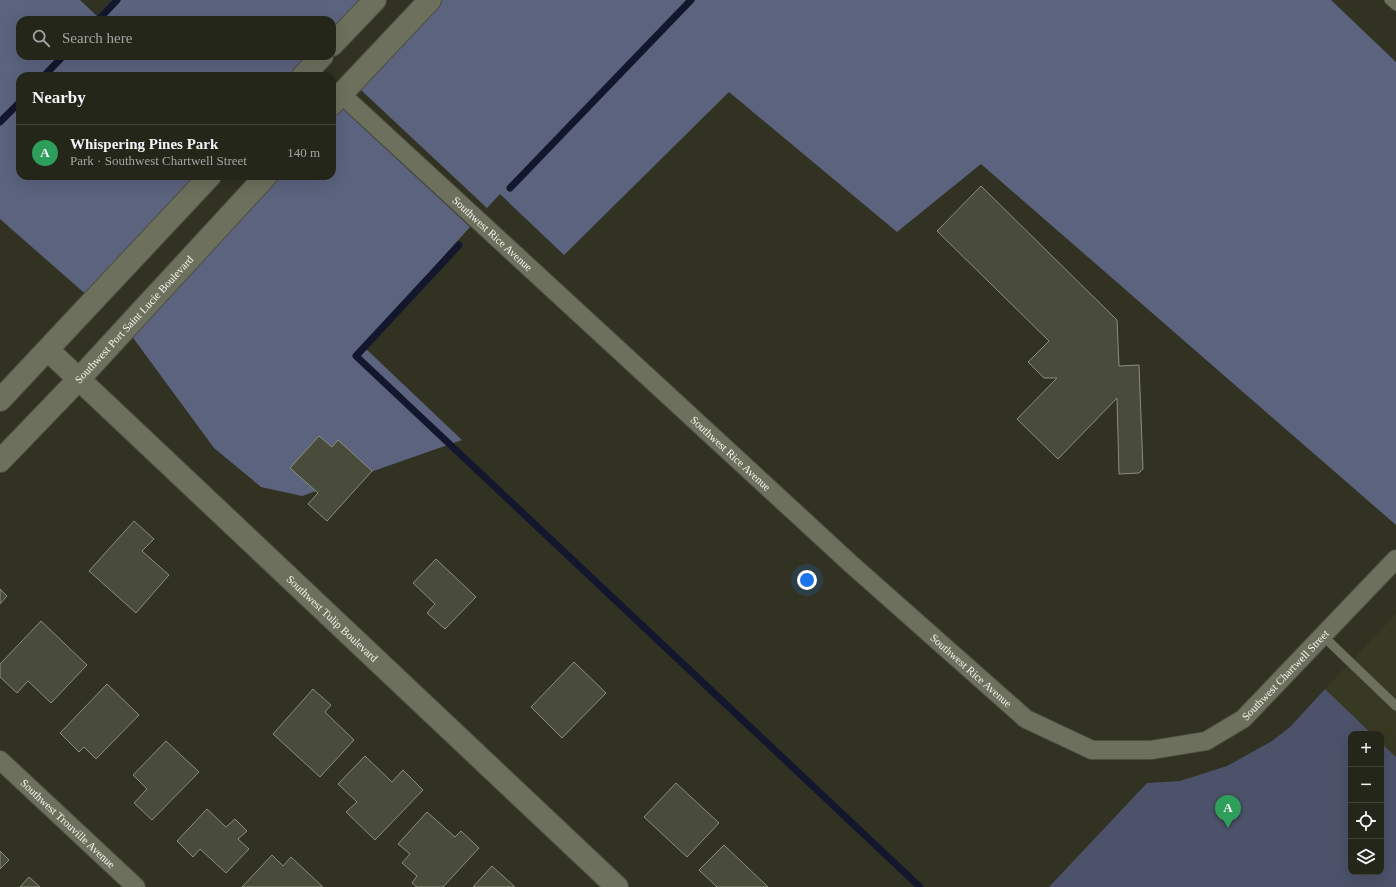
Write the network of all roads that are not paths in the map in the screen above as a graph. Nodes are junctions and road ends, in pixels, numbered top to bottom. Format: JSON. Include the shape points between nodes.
{"nodes":[{"id":1,"x":375,"y":0,"type":"edge"},
{"id":2,"x":430,"y":0,"type":"edge"},
{"id":3,"x":1389,"y":0,"type":"edge"},
{"id":4,"x":1396,"y":6,"type":"edge"},
{"id":5,"x":336,"y":41,"type":"edge"},
{"id":6,"x":318,"y":60,"type":"edge"},
{"id":7,"x":307,"y":72,"type":"edge"},
{"id":8,"x":337,"y":99,"type":"edge"},
{"id":9,"x":206,"y":180,"type":"edge"},
{"id":10,"x":262,"y":180,"type":"edge"},
{"id":11,"x":48,"y":350,"type":"junction"},
{"id":12,"x":79,"y":379,"type":"junction"},
{"id":13,"x":0,"y":400,"type":"edge"},
{"id":14,"x":0,"y":461,"type":"edge"},
{"id":15,"x":1396,"y":559,"type":"edge"},
{"id":16,"x":1323,"y":636,"type":"junction"},
{"id":17,"x":1396,"y":706,"type":"edge"},
{"id":18,"x":1151,"y":750,"type":"joint"},
{"id":19,"x":0,"y":760,"type":"edge"},
{"id":20,"x":136,"y":887,"type":"edge"},
{"id":21,"x":617,"y":887,"type":"edge"}],
"edges":[{"from":1,"to":5,"type":"main road"},
{"from":2,"to":8,"type":"main road"},
{"from":3,"to":4,"type":"lane"},
{"from":6,"to":7,"type":"main road"},
{"from":8,"to":18,"type":"street","name":"Southwest Rice Avenue","via":[[1026,719],[1092,750]]},
{"from":9,"to":11,"type":"main road"},
{"from":10,"to":12,"type":"main road","name":"Southwest Port Saint Lucie Boulevard"},
{"from":11,"to":12,"type":"main road","name":"Southwest Tulip Boulevard"},
{"from":11,"to":13,"type":"main road"},
{"from":12,"to":14,"type":"main road","name":"Southwest Port Saint Lucie Boulevard"},
{"from":12,"to":21,"type":"main road","name":"Southwest Tulip Boulevard"},
{"from":15,"to":16,"type":"street","name":"Southwest Chartwell Street"},
{"from":16,"to":17,"type":"lane"},
{"from":16,"to":18,"type":"street","name":"Southwest Chartwell Street","via":[[1243,719],[1206,741]]},
{"from":19,"to":20,"type":"street","name":"Southwest Trouville Avenue"}]}
